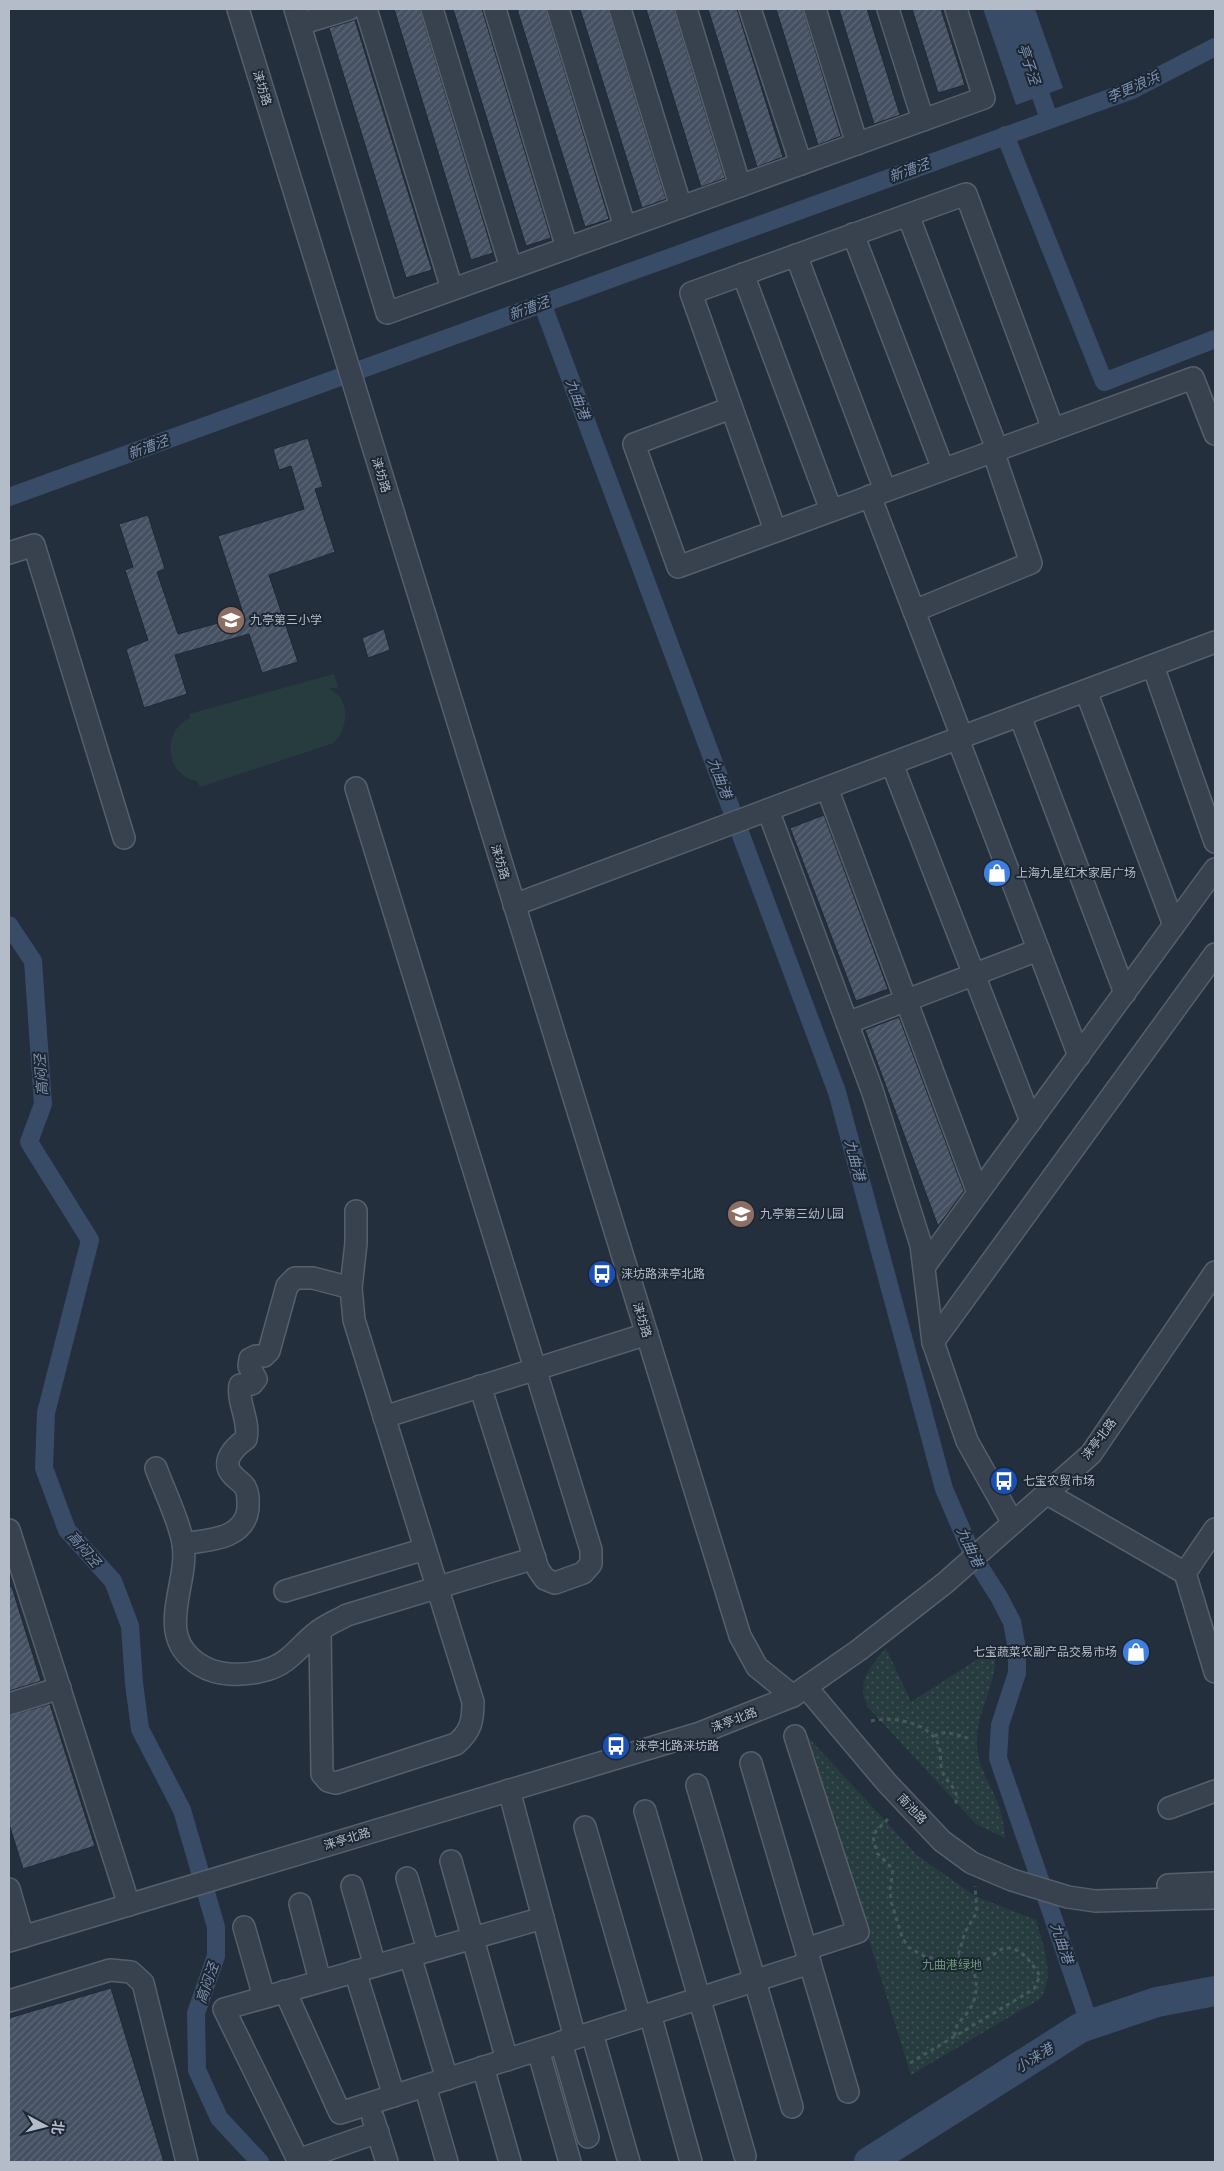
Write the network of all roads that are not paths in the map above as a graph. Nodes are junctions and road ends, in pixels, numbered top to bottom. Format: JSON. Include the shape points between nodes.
{"nodes":[{"id":1,"x":238,"y":9,"type":"edge"},
{"id":2,"x":349,"y":9,"type":"edge"},
{"id":3,"x":366,"y":9,"type":"edge"},
{"id":4,"x":432,"y":9,"type":"edge"},
{"id":5,"x":495,"y":9,"type":"edge"},
{"id":6,"x":558,"y":9,"type":"edge"},
{"id":7,"x":620,"y":9,"type":"edge"},
{"id":8,"x":686,"y":9,"type":"edge"},
{"id":9,"x":750,"y":9,"type":"edge"},
{"id":10,"x":815,"y":9,"type":"edge"},
{"id":11,"x":888,"y":9,"type":"edge"},
{"id":12,"x":956,"y":9,"type":"edge"},
{"id":13,"x":298,"y":16,"type":"edge"},
{"id":14,"x":923,"y":120,"type":"junction"},
{"id":15,"x":857,"y":144,"type":"junction"},
{"id":16,"x":801,"y":164,"type":"junction"},
{"id":17,"x":740,"y":186,"type":"junction"},
{"id":18,"x":681,"y":207,"type":"junction"},
{"id":19,"x":908,"y":215,"type":"junction"},
{"id":20,"x":625,"y":227,"type":"junction"},
{"id":21,"x":853,"y":234,"type":"junction"},
{"id":22,"x":567,"y":248,"type":"junction"},
{"id":23,"x":796,"y":254,"type":"junction"},
{"id":24,"x":511,"y":268,"type":"junction"},
{"id":25,"x":743,"y":274,"type":"junction"},
{"id":26,"x":452,"y":289,"type":"junction"},
{"id":27,"x":1210,"y":406,"type":"edge"},
{"id":28,"x":731,"y":408,"type":"junction"},
{"id":29,"x":1053,"y":429,"type":"junction"},
{"id":30,"x":1215,"y":434,"type":"edge"},
{"id":31,"x":995,"y":450,"type":"junction"},
{"id":32,"x":943,"y":469,"type":"junction"},
{"id":33,"x":878,"y":493,"type":"junction"},
{"id":34,"x":831,"y":510,"type":"junction"},
{"id":35,"x":775,"y":530,"type":"junction"},
{"id":36,"x":9,"y":553,"type":"edge"},
{"id":37,"x":914,"y":611,"type":"junction"},
{"id":38,"x":1215,"y":642,"type":"edge"},
{"id":39,"x":1153,"y":666,"type":"junction"},
{"id":40,"x":1086,"y":691,"type":"junction"},
{"id":41,"x":1020,"y":716,"type":"junction"},
{"id":42,"x":960,"y":738,"type":"junction"},
{"id":43,"x":892,"y":764,"type":"junction"},
{"id":44,"x":356,"y":788,"type":"dead end"},
{"id":45,"x":827,"y":788,"type":"junction"},
{"id":46,"x":765,"y":812,"type":"junction"},
{"id":47,"x":124,"y":838,"type":"dead end"},
{"id":48,"x":1215,"y":842,"type":"edge"},
{"id":49,"x":1215,"y":869,"type":"edge"},
{"id":50,"x":514,"y":905,"type":"junction"},
{"id":51,"x":1174,"y":925,"type":"junction"},
{"id":52,"x":1038,"y":950,"type":"junction"},
{"id":53,"x":1215,"y":954,"type":"edge"},
{"id":54,"x":974,"y":974,"type":"junction"},
{"id":55,"x":1125,"y":993,"type":"junction"},
{"id":56,"x":906,"y":1000,"type":"junction"},
{"id":57,"x":847,"y":1023,"type":"junction"},
{"id":58,"x":1079,"y":1056,"type":"junction"},
{"id":59,"x":1031,"y":1121,"type":"junction"},
{"id":60,"x":978,"y":1193,"type":"junction"},
{"id":61,"x":356,"y":1211,"type":"dead end"},
{"id":62,"x":924,"y":1267,"type":"junction"},
{"id":63,"x":1215,"y":1272,"type":"edge"},
{"id":64,"x":351,"y":1288,"type":"junction"},
{"id":65,"x":646,"y":1334,"type":"junction"},
{"id":66,"x":933,"y":1342,"type":"junction"},
{"id":67,"x":535,"y":1369,"type":"junction"},
{"id":68,"x":480,"y":1386,"type":"junction"},
{"id":69,"x":384,"y":1417,"type":"junction"},
{"id":70,"x":156,"y":1468,"type":"dead end"},
{"id":71,"x":1046,"y":1493,"type":"junction"},
{"id":72,"x":1012,"y":1523,"type":"junction"},
{"id":73,"x":1215,"y":1529,"type":"edge"},
{"id":74,"x":9,"y":1530,"type":"edge"},
{"id":75,"x":183,"y":1544,"type":"junction"},
{"id":76,"x":425,"y":1549,"type":"junction"},
{"id":77,"x":535,"y":1558,"type":"junction"},
{"id":78,"x":1185,"y":1573,"type":"junction"},
{"id":79,"x":437,"y":1588,"type":"junction"},
{"id":80,"x":285,"y":1591,"type":"dead end"},
{"id":81,"x":320,"y":1630,"type":"junction"},
{"id":82,"x":1215,"y":1672,"type":"edge"},
{"id":83,"x":60,"y":1688,"type":"junction"},
{"id":84,"x":800,"y":1692,"type":"junction"},
{"id":85,"x":9,"y":1704,"type":"edge"},
{"id":86,"x":795,"y":1736,"type":"dead end"},
{"id":87,"x":751,"y":1763,"type":"dead end"},
{"id":88,"x":697,"y":1785,"type":"dead end"},
{"id":89,"x":509,"y":1790,"type":"junction"},
{"id":90,"x":1215,"y":1791,"type":"edge"},
{"id":91,"x":1169,"y":1808,"type":"dead end"},
{"id":92,"x":645,"y":1811,"type":"dead end"},
{"id":93,"x":585,"y":1827,"type":"dead end"},
{"id":94,"x":451,"y":1862,"type":"dead end"},
{"id":95,"x":407,"y":1878,"type":"dead end"},
{"id":96,"x":1215,"y":1883,"type":"edge"},
{"id":97,"x":352,"y":1886,"type":"dead end"},
{"id":98,"x":9,"y":1890,"type":"edge"},
{"id":99,"x":1047,"y":1891,"type":"junction"},
{"id":100,"x":1215,"y":1898,"type":"edge"},
{"id":101,"x":300,"y":1904,"type":"dead end"},
{"id":102,"x":129,"y":1905,"type":"junction"},
{"id":103,"x":543,"y":1918,"type":"junction"},
{"id":104,"x":244,"y":1927,"type":"dead end"},
{"id":105,"x":473,"y":1938,"type":"junction"},
{"id":106,"x":16,"y":1939,"type":"edge"},
{"id":107,"x":419,"y":1953,"type":"junction"},
{"id":108,"x":808,"y":1956,"type":"junction"},
{"id":109,"x":365,"y":1969,"type":"junction"},
{"id":110,"x":320,"y":1981,"type":"junction"},
{"id":111,"x":755,"y":1981,"type":"junction"},
{"id":112,"x":285,"y":1991,"type":"junction"},
{"id":113,"x":264,"y":1998,"type":"junction"},
{"id":114,"x":699,"y":1998,"type":"junction"},
{"id":115,"x":9,"y":2001,"type":"edge"},
{"id":116,"x":645,"y":2016,"type":"junction"},
{"id":117,"x":576,"y":2038,"type":"junction"},
{"id":118,"x":538,"y":2050,"type":"junction"},
{"id":119,"x":507,"y":2060,"type":"junction"},
{"id":120,"x":483,"y":2067,"type":"junction"},
{"id":121,"x":447,"y":2079,"type":"junction"},
{"id":122,"x":425,"y":2086,"type":"junction"},
{"id":123,"x":848,"y":2092,"type":"dead end"},
{"id":124,"x":394,"y":2096,"type":"junction"},
{"id":125,"x":369,"y":2104,"type":"junction"},
{"id":126,"x":792,"y":2107,"type":"dead end"},
{"id":127,"x":378,"y":2132,"type":"junction"},
{"id":128,"x":588,"y":2137,"type":"dead end"},
{"id":129,"x":745,"y":2156,"type":"dead end"},
{"id":130,"x":187,"y":2162,"type":"edge"},
{"id":131,"x":387,"y":2162,"type":"edge"},
{"id":132,"x":447,"y":2162,"type":"edge"},
{"id":133,"x":510,"y":2162,"type":"edge"},
{"id":134,"x":570,"y":2162,"type":"edge"},
{"id":135,"x":629,"y":2162,"type":"edge"},
{"id":136,"x":691,"y":2162,"type":"edge"}],
"edges":[{"from":1,"to":50,"type":"street","name":"涞坊路"},
{"from":2,"to":13,"type":"street"},
{"from":3,"to":26,"type":"street"},
{"from":4,"to":24,"type":"street"},
{"from":5,"to":22,"type":"street"},
{"from":6,"to":20,"type":"street"},
{"from":7,"to":18,"type":"street"},
{"from":8,"to":17,"type":"street"},
{"from":9,"to":16,"type":"street"},
{"from":10,"to":15,"type":"street"},
{"from":11,"to":14,"type":"street"},
{"from":12,"to":14,"type":"street","via":[[984,98]]},
{"from":13,"to":26,"type":"street","via":[[387,312]]},
{"from":14,"to":15,"type":"street"},
{"from":15,"to":16,"type":"street"},
{"from":16,"to":17,"type":"street"},
{"from":17,"to":18,"type":"street"},
{"from":18,"to":20,"type":"street"},
{"from":19,"to":21,"type":"street"},
{"from":19,"to":29,"type":"street","via":[[966,194]]},
{"from":19,"to":31,"type":"street"},
{"from":20,"to":22,"type":"street"},
{"from":21,"to":23,"type":"street"},
{"from":21,"to":32,"type":"street"},
{"from":22,"to":24,"type":"street"},
{"from":23,"to":25,"type":"street"},
{"from":23,"to":33,"type":"street"},
{"from":24,"to":26,"type":"street"},
{"from":25,"to":28,"type":"street","via":[[691,293]]},
{"from":25,"to":34,"type":"street"},
{"from":27,"to":29,"type":"street","via":[[1193,378]]},
{"from":27,"to":30,"type":"street"},
{"from":28,"to":35,"type":"street"},
{"from":28,"to":35,"type":"street","via":[[634,444],[678,567]]},
{"from":29,"to":31,"type":"street"},
{"from":31,"to":32,"type":"street"},
{"from":31,"to":37,"type":"street","via":[[1032,563]]},
{"from":32,"to":33,"type":"street"},
{"from":33,"to":34,"type":"street"},
{"from":33,"to":37,"type":"street"},
{"from":34,"to":35,"type":"street"},
{"from":36,"to":47,"type":"street","via":[[34,545]]},
{"from":37,"to":42,"type":"street"},
{"from":38,"to":39,"type":"street"},
{"from":39,"to":40,"type":"street"},
{"from":39,"to":48,"type":"street"},
{"from":40,"to":41,"type":"street"},
{"from":40,"to":51,"type":"street"},
{"from":41,"to":42,"type":"street"},
{"from":41,"to":55,"type":"street"},
{"from":42,"to":43,"type":"street"},
{"from":42,"to":52,"type":"street"},
{"from":43,"to":45,"type":"street"},
{"from":43,"to":54,"type":"street"},
{"from":44,"to":67,"type":"street"},
{"from":45,"to":46,"type":"street"},
{"from":45,"to":56,"type":"street"},
{"from":46,"to":50,"type":"street"},
{"from":46,"to":57,"type":"street"},
{"from":49,"to":51,"type":"street"},
{"from":50,"to":65,"type":"street","name":"涞坊路"},
{"from":51,"to":55,"type":"street"},
{"from":52,"to":54,"type":"street"},
{"from":52,"to":58,"type":"street"},
{"from":53,"to":66,"type":"street"},
{"from":54,"to":56,"type":"street"},
{"from":54,"to":59,"type":"street"},
{"from":55,"to":58,"type":"street"},
{"from":56,"to":57,"type":"street"},
{"from":56,"to":60,"type":"street"},
{"from":57,"to":62,"type":"street","via":[[872,1090],[918,1236]]},
{"from":58,"to":59,"type":"street"},
{"from":59,"to":60,"type":"street"},
{"from":60,"to":62,"type":"street"},
{"from":61,"to":64,"type":"street"},
{"from":62,"to":66,"type":"street"},
{"from":63,"to":71,"type":"street","name":"涞亭北路","via":[[1091,1454]]},
{"from":64,"to":69,"type":"street","via":[[354,1320]]},
{"from":64,"to":75,"type":"street","via":[[313,1278],[296,1278],[287,1286],[269,1351],[264,1356],[250,1359],[256,1379],[252,1384],[240,1384],[248,1430],[246,1439],[230,1454],[229,1464],[230,1473],[246,1488],[249,1498],[247,1515],[240,1528],[225,1537]]},
{"from":65,"to":67,"type":"street"},
{"from":65,"to":84,"type":"street","name":"涞坊路","via":[[740,1636],[757,1667]]},
{"from":66,"to":72,"type":"street","via":[[968,1441]]},
{"from":67,"to":68,"type":"street"},
{"from":67,"to":77,"type":"street","via":[[591,1550],[591,1564],[583,1573],[555,1583],[544,1580]]},
{"from":68,"to":69,"type":"street"},
{"from":68,"to":77,"type":"street"},
{"from":69,"to":76,"type":"street"},
{"from":70,"to":75,"type":"street"},
{"from":71,"to":72,"type":"street","name":"涞亭北路"},
{"from":71,"to":78,"type":"street"},
{"from":72,"to":84,"type":"street","name":"涞亭北路","via":[[885,1631]]},
{"from":73,"to":78,"type":"street"},
{"from":74,"to":83,"type":"street"},
{"from":75,"to":81,"type":"street","via":[[176,1634],[187,1657],[209,1671],[233,1675],[267,1670],[284,1663]]},
{"from":76,"to":79,"type":"street"},
{"from":76,"to":80,"type":"street"},
{"from":77,"to":79,"type":"street"},
{"from":78,"to":82,"type":"street"},
{"from":79,"to":81,"type":"street","via":[[347,1615]]},
{"from":79,"to":81,"type":"street","via":[[473,1702],[473,1720],[468,1734],[456,1744],[336,1783],[328,1781],[322,1774]]},
{"from":83,"to":85,"type":"street"},
{"from":83,"to":102,"type":"street"},
{"from":84,"to":89,"type":"street","name":"涞亭北路","via":[[700,1733]]},
{"from":84,"to":99,"type":"street","name":"南池路","via":[[942,1840],[972,1863]]},
{"from":86,"to":108,"type":"street","via":[[858,1932]]},
{"from":87,"to":108,"type":"street"},
{"from":88,"to":111,"type":"street"},
{"from":89,"to":102,"type":"street","name":"涞亭北路"},
{"from":89,"to":103,"type":"street"},
{"from":90,"to":91,"type":"street"},
{"from":92,"to":114,"type":"street"},
{"from":93,"to":116,"type":"street"},
{"from":94,"to":105,"type":"street"},
{"from":95,"to":107,"type":"street"},
{"from":96,"to":99,"type":"street","via":[[1096,1887],[1061,1881]]},
{"from":97,"to":109,"type":"street"},
{"from":98,"to":106,"type":"street"},
{"from":99,"to":100,"type":"street","name":"南池路","via":[[1095,1901]]},
{"from":101,"to":110,"type":"street"},
{"from":102,"to":106,"type":"street","name":"涞亭北路"},
{"from":103,"to":105,"type":"street"},
{"from":103,"to":117,"type":"street"},
{"from":104,"to":113,"type":"street"},
{"from":105,"to":107,"type":"street"},
{"from":105,"to":119,"type":"street"},
{"from":107,"to":109,"type":"street"},
{"from":107,"to":121,"type":"street"},
{"from":108,"to":111,"type":"street"},
{"from":108,"to":123,"type":"street"},
{"from":109,"to":110,"type":"street"},
{"from":109,"to":124,"type":"street"},
{"from":110,"to":112,"type":"street"},
{"from":111,"to":114,"type":"street"},
{"from":111,"to":126,"type":"street"},
{"from":112,"to":113,"type":"street"},
{"from":112,"to":125,"type":"street","via":[[340,2113]]},
{"from":113,"to":127,"type":"street","via":[[224,2009],[298,2160]]},
{"from":114,"to":116,"type":"street"},
{"from":114,"to":129,"type":"street"},
{"from":115,"to":130,"type":"street","via":[[110,1970],[131,1972],[143,1983]]},
{"from":116,"to":117,"type":"street"},
{"from":116,"to":136,"type":"street"},
{"from":117,"to":118,"type":"street"},
{"from":117,"to":128,"type":"street"},
{"from":117,"to":135,"type":"street"},
{"from":118,"to":119,"type":"street"},
{"from":118,"to":134,"type":"street"},
{"from":119,"to":120,"type":"street"},
{"from":120,"to":121,"type":"street"},
{"from":120,"to":133,"type":"street"},
{"from":121,"to":122,"type":"street"},
{"from":122,"to":124,"type":"street"},
{"from":122,"to":132,"type":"street"},
{"from":124,"to":125,"type":"street"},
{"from":125,"to":127,"type":"street"},
{"from":127,"to":131,"type":"street"}]}
